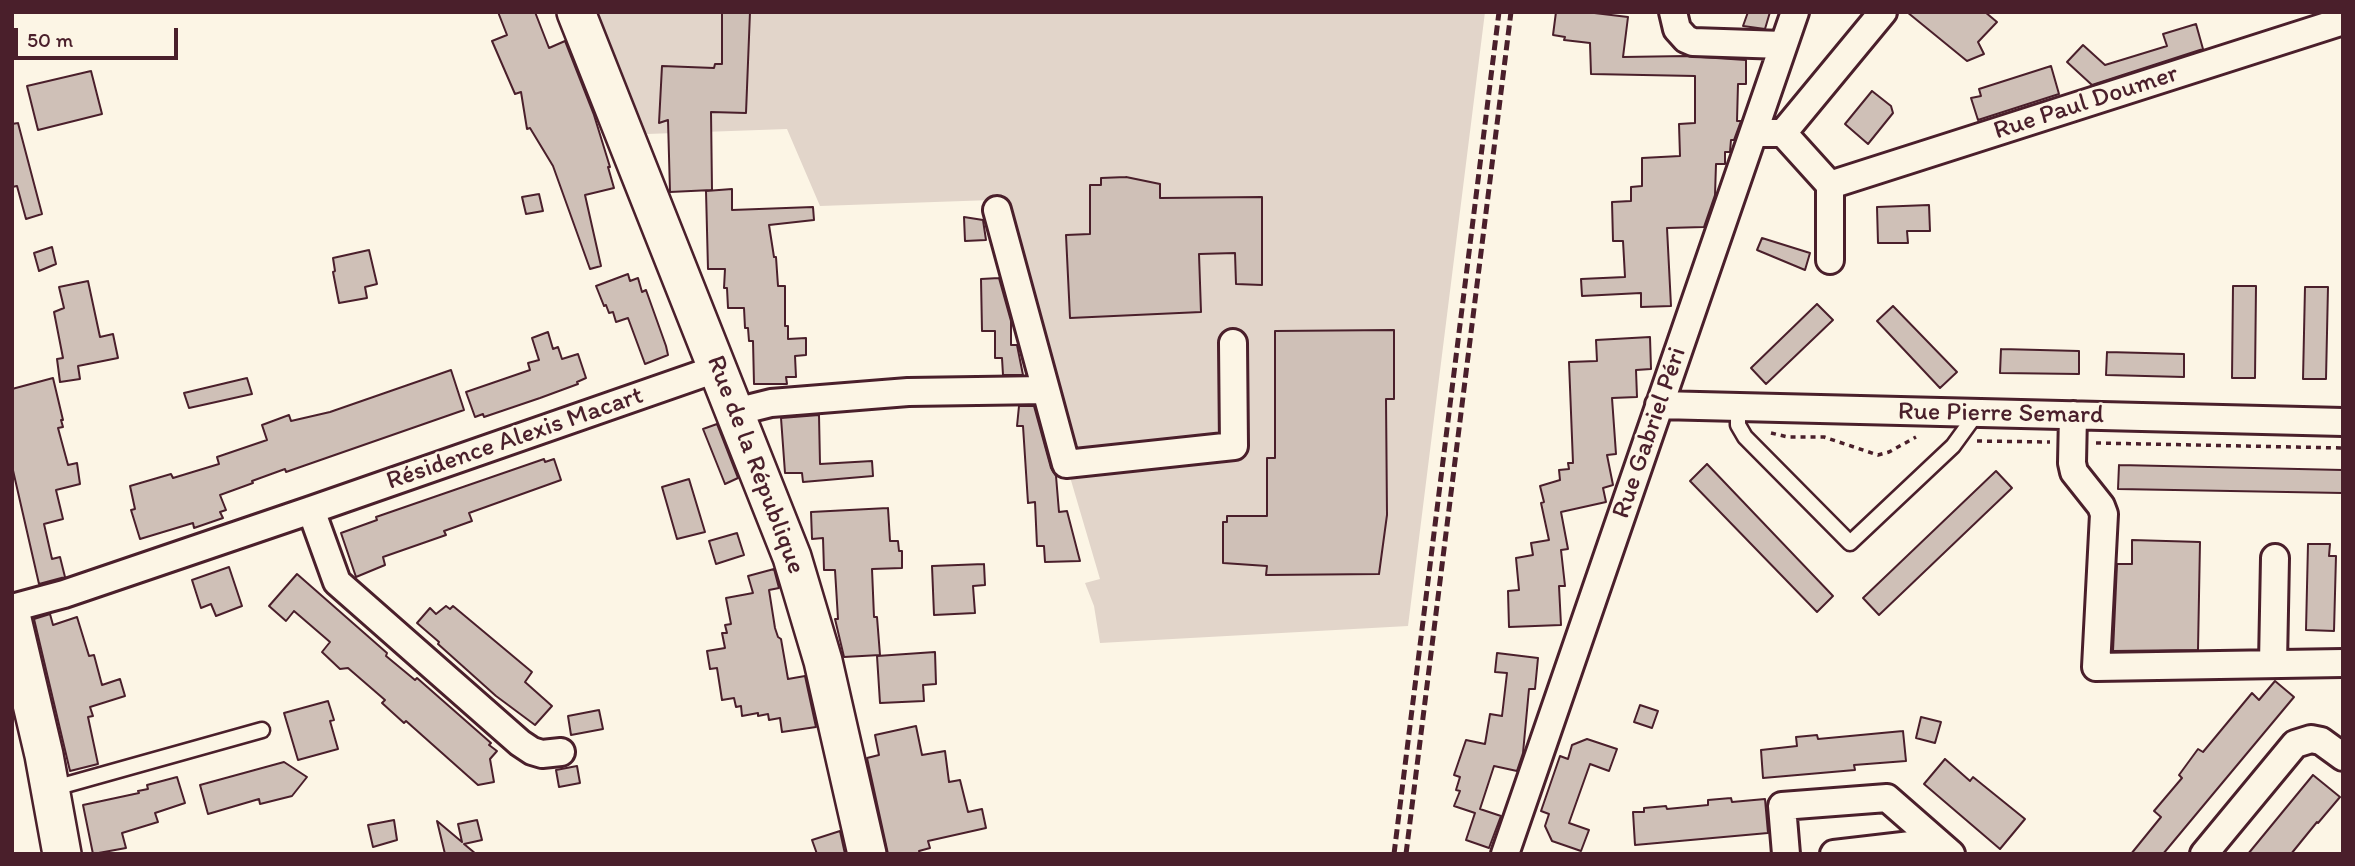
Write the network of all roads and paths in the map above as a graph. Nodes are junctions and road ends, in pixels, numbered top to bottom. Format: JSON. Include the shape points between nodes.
{"nodes":[{"id":1,"x":576,"y":12,"type":"edge"},
{"id":2,"x":1673,"y":12,"type":"edge"},
{"id":3,"x":1795,"y":12,"type":"edge"},
{"id":4,"x":1883,"y":12,"type":"edge"},
{"id":5,"x":2343,"y":20,"type":"edge"},
{"id":6,"x":1783,"y":45,"type":"junction"},
{"id":7,"x":1753,"y":132,"type":"junction"},
{"id":8,"x":1783,"y":133,"type":"junction"},
{"id":9,"x":1830,"y":185,"type":"junction"},
{"id":10,"x":998,"y":210,"type":"dead end"},
{"id":11,"x":1830,"y":260,"type":"dead end"},
{"id":12,"x":1233,"y":343,"type":"dead end"},
{"id":13,"x":719,"y":368,"type":"junction"},
{"id":14,"x":1046,"y":390,"type":"junction"},
{"id":15,"x":1659,"y":405,"type":"junction"},
{"id":16,"x":735,"y":412,"type":"junction"},
{"id":17,"x":1977,"y":413,"type":"junction"},
{"id":18,"x":2073,"y":415,"type":"junction"},
{"id":19,"x":1738,"y":416,"type":"junction"},
{"id":20,"x":2343,"y":422,"type":"edge"},
{"id":21,"x":1960,"y":438,"type":"junction"},
{"id":22,"x":2072,"y":443,"type":"junction"},
{"id":23,"x":2343,"y":448,"type":"edge"},
{"id":24,"x":311,"y":510,"type":"junction"},
{"id":25,"x":2274,"y":558,"type":"dead end"},
{"id":26,"x":12,"y":608,"type":"edge"},
{"id":27,"x":12,"y":619,"type":"edge"},
{"id":28,"x":2273,"y":663,"type":"junction"},
{"id":29,"x":2343,"y":663,"type":"edge"},
{"id":30,"x":262,"y":730,"type":"dead end"},
{"id":31,"x":561,"y":752,"type":"dead end"},
{"id":32,"x":2343,"y":757,"type":"edge"},
{"id":33,"x":50,"y":789,"type":"junction"},
{"id":34,"x":1944,"y":848,"type":"edge"},
{"id":35,"x":61,"y":853,"type":"edge"},
{"id":36,"x":867,"y":854,"type":"edge"},
{"id":37,"x":1505,"y":854,"type":"edge"},
{"id":38,"x":1786,"y":854,"type":"edge"},
{"id":39,"x":1834,"y":854,"type":"edge"},
{"id":40,"x":2204,"y":854,"type":"edge"}],
"edges":[{"from":1,"to":13,"type":"main road","name":"Rue de la République"},
{"from":2,"to":6,"type":"street","via":[[1677,29],[1693,42]]},
{"from":3,"to":6,"type":"street","name":"Rue Gabriel Péri"},
{"from":4,"to":8,"type":"street"},
{"from":5,"to":9,"type":"street","name":"Rue Paul Doumer"},
{"from":6,"to":7,"type":"street","name":"Rue Gabriel Péri"},
{"from":7,"to":8,"type":"street"},
{"from":7,"to":15,"type":"street","name":"Rue Gabriel Péri"},
{"from":8,"to":9,"type":"street"},
{"from":9,"to":11,"type":"street"},
{"from":10,"to":14,"type":"street"},
{"from":12,"to":14,"type":"street","via":[[1234,446],[1066,464]]},
{"from":13,"to":16,"type":"main road","name":"Rue de la République"},
{"from":13,"to":24,"type":"street","name":"Résidence Alexis Macart"},
{"from":14,"to":16,"type":"street","via":[[908,392],[771,403]]},
{"from":15,"to":19,"type":"street","name":"Rue Pierre Semard"},
{"from":15,"to":37,"type":"street","name":"Rue Gabriel Péri"},
{"from":16,"to":36,"type":"main road","name":"Rue de la République","via":[[808,606]]},
{"from":17,"to":18,"type":"street","name":"Rue Pierre Semard"},
{"from":17,"to":19,"type":"street","name":"Rue Pierre Semard"},
{"from":17,"to":21,"type":"lane"},
{"from":18,"to":20,"type":"street","name":"Rue Pierre Semard"},
{"from":18,"to":22,"type":"street"},
{"from":19,"to":21,"type":"path","via":[[1746,425],[1788,437],[1824,437],[1878,454],[1924,433]]},
{"from":19,"to":21,"type":"lane","via":[[1745,437],[1850,544]]},
{"from":21,"to":22,"type":"path"},
{"from":22,"to":23,"type":"path"},
{"from":22,"to":28,"type":"street","via":[[2074,472],[2104,514],[2096,667]]},
{"from":24,"to":26,"type":"street","name":"Résidence Alexis Macart"},
{"from":24,"to":31,"type":"street","via":[[337,582],[520,743],[542,754]]},
{"from":25,"to":28,"type":"street"},
{"from":27,"to":33,"type":"main road"},
{"from":28,"to":29,"type":"street"},
{"from":30,"to":33,"type":"lane"},
{"from":32,"to":40,"type":"street","via":[[2321,741],[2295,744]]},
{"from":33,"to":35,"type":"main road"},
{"from":34,"to":38,"type":"street","via":[[1887,798],[1782,806]]},
{"from":34,"to":39,"type":"street"}]}
